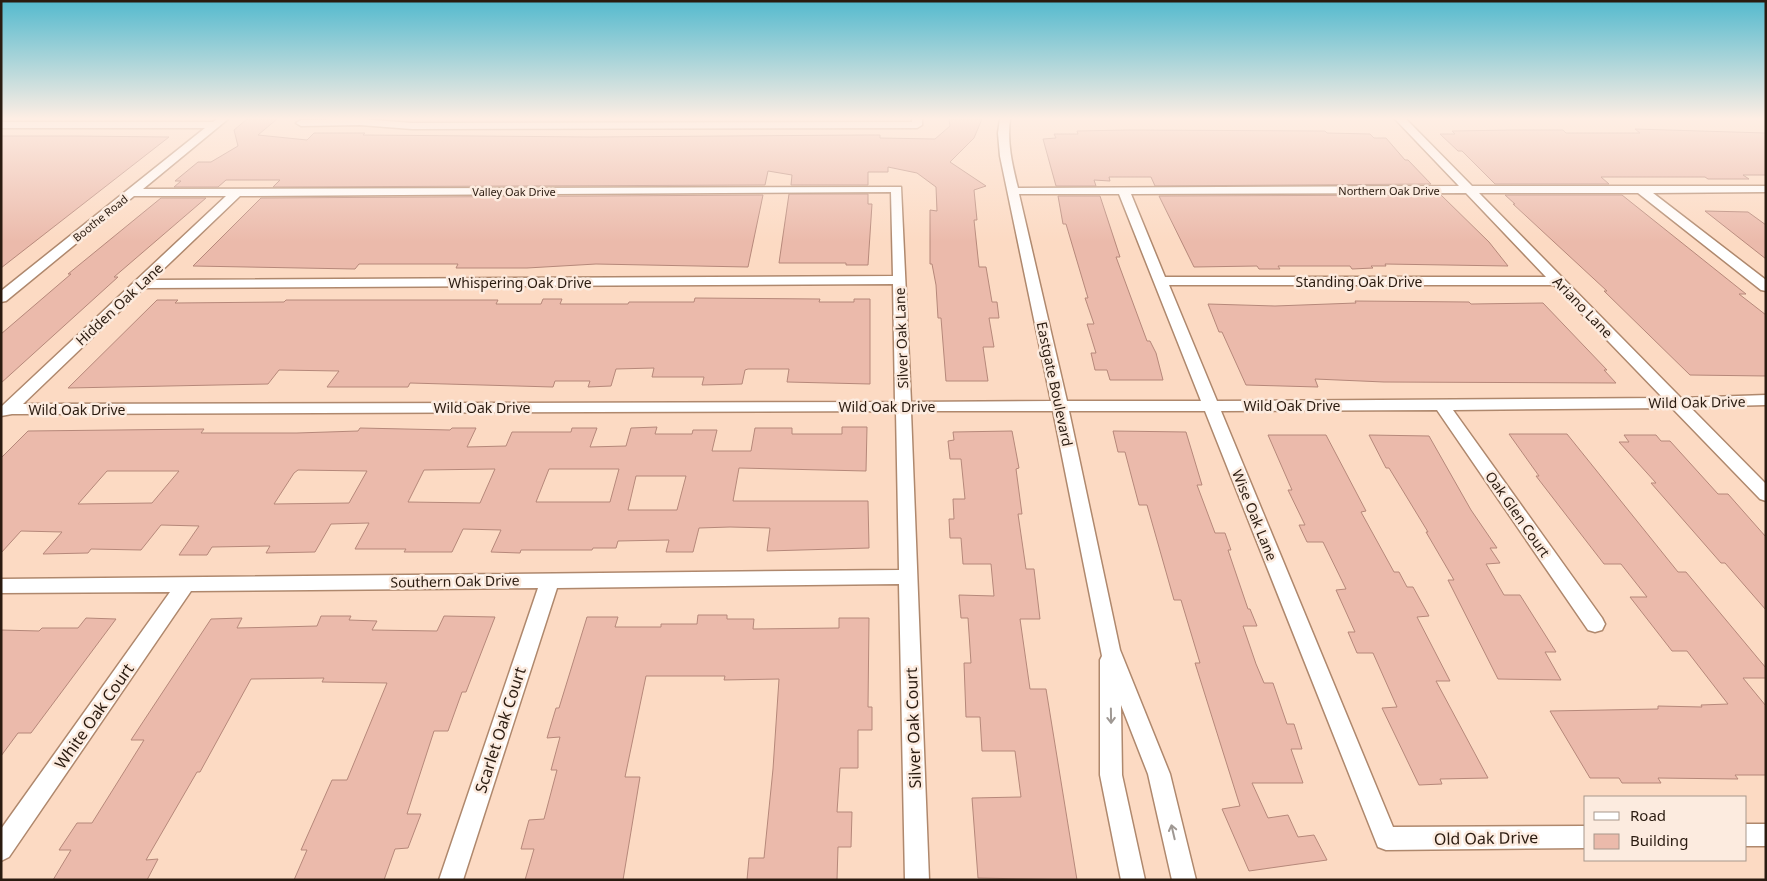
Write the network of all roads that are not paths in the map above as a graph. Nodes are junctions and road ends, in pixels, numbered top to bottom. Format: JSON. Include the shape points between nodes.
{"nodes":[{"id":1,"x":172,"y":160,"type":"edge"},
{"id":2,"x":1006,"y":160,"type":"edge"},
{"id":3,"x":1440,"y":160,"type":"edge"},
{"id":4,"x":897,"y":189,"type":"joint"},
{"id":5,"x":1766,"y":189,"type":"edge"},
{"id":6,"x":1469,"y":190,"type":"junction"},
{"id":7,"x":1642,"y":190,"type":"junction"},
{"id":8,"x":1013,"y":191,"type":"junction"},
{"id":9,"x":1124,"y":191,"type":"junction"},
{"id":10,"x":238,"y":192,"type":"junction"},
{"id":11,"x":132,"y":193,"type":"junction"},
{"id":12,"x":900,"y":280,"type":"junction"},
{"id":13,"x":1160,"y":281,"type":"junction"},
{"id":14,"x":1558,"y":281,"type":"junction"},
{"id":15,"x":140,"y":284,"type":"junction"},
{"id":16,"x":1766,"y":288,"type":"edge"},
{"id":17,"x":1,"y":298,"type":"edge"},
{"id":18,"x":1766,"y":400,"type":"edge"},
{"id":19,"x":1677,"y":403,"type":"junction"},
{"id":20,"x":1060,"y":405,"type":"junction"},
{"id":21,"x":1211,"y":405,"type":"junction"},
{"id":22,"x":1442,"y":405,"type":"junction"},
{"id":23,"x":903,"y":406,"type":"junction"},
{"id":24,"x":5,"y":412,"type":"edge"},
{"id":25,"x":1766,"y":495,"type":"edge"},
{"id":26,"x":908,"y":577,"type":"junction"},
{"id":27,"x":550,"y":580,"type":"junction"},
{"id":28,"x":186,"y":584,"type":"junction"},
{"id":29,"x":1,"y":586,"type":"edge"},
{"id":30,"x":1595,"y":624,"type":"dead end"},
{"id":31,"x":1110,"y":650,"type":"junction"},
{"id":32,"x":1747,"y":835,"type":"edge"},
{"id":33,"x":1766,"y":835,"type":"edge"},
{"id":34,"x":1584,"y":837,"type":"edge"},
{"id":35,"x":1386,"y":839,"type":"joint"},
{"id":36,"x":1,"y":849,"type":"edge"},
{"id":37,"x":451,"y":880,"type":"edge"},
{"id":38,"x":917,"y":880,"type":"edge"},
{"id":39,"x":1132,"y":880,"type":"edge"},
{"id":40,"x":1184,"y":880,"type":"edge"}],
"edges":[{"from":1,"to":11,"type":"street","name":"Boothe Road"},
{"from":2,"to":8,"type":"street","name":"Eastgate Boulevard"},
{"from":3,"to":6,"type":"street","name":"Ariano Lane"},
{"from":4,"to":10,"type":"street","name":"Valley Oak Drive"},
{"from":4,"to":12,"type":"street","name":"Silver Oak Lane"},
{"from":5,"to":7,"type":"street","name":"Northern Oak Drive"},
{"from":6,"to":7,"type":"street","name":"Northern Oak Drive"},
{"from":6,"to":9,"type":"street","name":"Northern Oak Drive"},
{"from":6,"to":14,"type":"street","name":"Ariano Lane"},
{"from":7,"to":16,"type":"street"},
{"from":8,"to":9,"type":"street","name":"Northern Oak Drive"},
{"from":8,"to":20,"type":"street","name":"Eastgate Boulevard"},
{"from":9,"to":13,"type":"street","name":"Wise Oak Lane"},
{"from":10,"to":11,"type":"street","name":"Valley Oak Drive"},
{"from":10,"to":15,"type":"street","name":"Hidden Oak Lane"},
{"from":11,"to":17,"type":"street","name":"Boothe Road"},
{"from":12,"to":15,"type":"street","name":"Whispering Oak Drive"},
{"from":12,"to":23,"type":"street","name":"Silver Oak Lane"},
{"from":13,"to":14,"type":"street","name":"Standing Oak Drive"},
{"from":13,"to":21,"type":"street","name":"Wise Oak Lane"},
{"from":14,"to":19,"type":"street","name":"Ariano Lane"},
{"from":15,"to":24,"type":"street","name":"Hidden Oak Lane"},
{"from":18,"to":19,"type":"street","name":"Wild Oak Drive"},
{"from":19,"to":22,"type":"street","name":"Wild Oak Drive"},
{"from":19,"to":25,"type":"street","name":"Ariano Lane"},
{"from":20,"to":21,"type":"street","name":"Wild Oak Drive"},
{"from":20,"to":23,"type":"street","name":"Wild Oak Drive"},
{"from":20,"to":31,"type":"street","name":"Eastgate Boulevard"},
{"from":21,"to":22,"type":"street","name":"Wild Oak Drive"},
{"from":21,"to":35,"type":"street","name":"Wise Oak Lane"},
{"from":22,"to":30,"type":"street","name":"Oak Glen Court"},
{"from":23,"to":24,"type":"street","name":"Wild Oak Drive"},
{"from":23,"to":26,"type":"street","name":"Silver Oak Lane"},
{"from":26,"to":27,"type":"street","name":"Southern Oak Drive"},
{"from":26,"to":38,"type":"street","name":"Silver Oak Court"},
{"from":27,"to":28,"type":"street","name":"Southern Oak Drive"},
{"from":27,"to":37,"type":"street","name":"Scarlet Oak Court"},
{"from":28,"to":29,"type":"street","name":"Southern Oak Drive"},
{"from":28,"to":36,"type":"street","name":"White Oak Court"},
{"from":31,"to":39,"type":"street","name":"Eastgate Boulevard","one_way":true,"via":[[1111,775]]},
{"from":40,"to":31,"type":"street","name":"Eastgate Boulevard","one_way":true,"via":[[1159,774]]},
{"from":32,"to":33,"type":"street"},
{"from":34,"to":35,"type":"street","name":"Old Oak Drive"}]}
